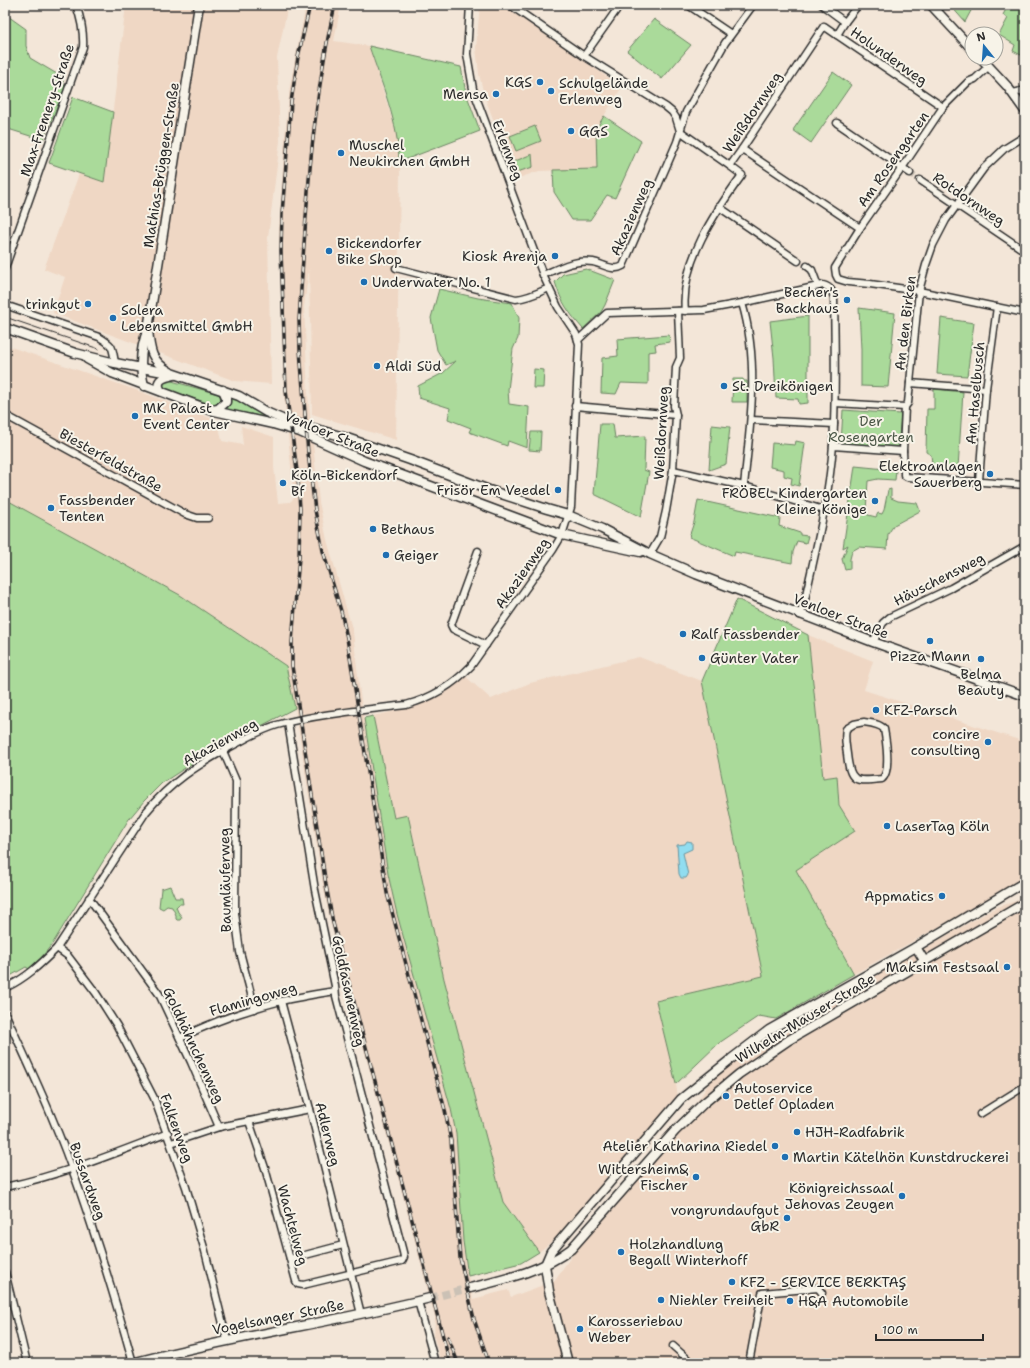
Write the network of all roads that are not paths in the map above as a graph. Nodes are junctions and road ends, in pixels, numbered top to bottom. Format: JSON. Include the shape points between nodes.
{"nodes":[{"id":1,"x":76,"y":5,"type":"edge"},
{"id":2,"x":199,"y":5,"type":"edge"},
{"id":3,"x":470,"y":5,"type":"edge"},
{"id":4,"x":510,"y":5,"type":"edge"},
{"id":5,"x":620,"y":5,"type":"edge"},
{"id":6,"x":688,"y":5,"type":"edge"},
{"id":7,"x":753,"y":5,"type":"edge"},
{"id":8,"x":822,"y":5,"type":"edge"},
{"id":9,"x":858,"y":5,"type":"edge"},
{"id":10,"x":931,"y":5,"type":"edge"},
{"id":11,"x":845,"y":22,"type":"junction"},
{"id":12,"x":731,"y":34,"type":"junction"},
{"id":13,"x":837,"y":35,"type":"junction"},
{"id":14,"x":964,"y":40,"type":"edge"},
{"id":15,"x":584,"y":56,"type":"junction"},
{"id":16,"x":989,"y":66,"type":"joint"},
{"id":17,"x":1025,"y":90,"type":"edge"},
{"id":18,"x":1013,"y":94,"type":"junction"},
{"id":19,"x":943,"y":107,"type":"junction"},
{"id":20,"x":1025,"y":111,"type":"edge"},
{"id":21,"x":837,"y":123,"type":"dead end"},
{"id":22,"x":680,"y":131,"type":"junction"},
{"id":23,"x":1025,"y":136,"type":"edge"},
{"id":24,"x":742,"y":150,"type":"junction"},
{"id":25,"x":730,"y":166,"type":"junction"},
{"id":26,"x":902,"y":168,"type":"junction"},
{"id":27,"x":910,"y":173,"type":"tunnel mouth"},
{"id":28,"x":920,"y":180,"type":"tunnel mouth"},
{"id":29,"x":957,"y":205,"type":"junction"},
{"id":30,"x":719,"y":207,"type":"junction"},
{"id":31,"x":860,"y":228,"type":"junction"},
{"id":32,"x":1025,"y":251,"type":"edge"},
{"id":33,"x":798,"y":261,"type":"dead end"},
{"id":34,"x":807,"y":266,"type":"dead end"},
{"id":35,"x":5,"y":268,"type":"edge"},
{"id":36,"x":396,"y":268,"type":"dead end"},
{"id":37,"x":543,"y":275,"type":"junction"},
{"id":38,"x":818,"y":286,"type":"junction"},
{"id":39,"x":549,"y":288,"type":"junction"},
{"id":40,"x":919,"y":291,"type":"junction"},
{"id":41,"x":742,"y":303,"type":"junction"},
{"id":42,"x":5,"y":305,"type":"edge"},
{"id":43,"x":997,"y":307,"type":"junction"},
{"id":44,"x":678,"y":311,"type":"junction"},
{"id":45,"x":685,"y":311,"type":"junction"},
{"id":46,"x":1025,"y":313,"type":"edge"},
{"id":47,"x":5,"y":328,"type":"edge"},
{"id":48,"x":148,"y":329,"type":"junction"},
{"id":49,"x":578,"y":340,"type":"junction"},
{"id":50,"x":75,"y":352,"type":"junction"},
{"id":51,"x":115,"y":363,"type":"junction"},
{"id":52,"x":140,"y":367,"type":"junction"},
{"id":53,"x":174,"y":374,"type":"junction"},
{"id":54,"x":910,"y":383,"type":"junction"},
{"id":55,"x":144,"y":386,"type":"junction"},
{"id":56,"x":986,"y":389,"type":"junction"},
{"id":57,"x":224,"y":390,"type":"junction"},
{"id":58,"x":161,"y":391,"type":"junction"},
{"id":59,"x":835,"y":403,"type":"junction"},
{"id":60,"x":575,"y":406,"type":"junction"},
{"id":61,"x":905,"y":407,"type":"junction"},
{"id":62,"x":210,"y":410,"type":"junction"},
{"id":63,"x":5,"y":415,"type":"edge"},
{"id":64,"x":676,"y":415,"type":"junction"},
{"id":65,"x":751,"y":420,"type":"junction"},
{"id":66,"x":834,"y":424,"type":"junction"},
{"id":67,"x":833,"y":446,"type":"junction"},
{"id":68,"x":903,"y":451,"type":"junction"},
{"id":69,"x":673,"y":470,"type":"junction"},
{"id":70,"x":979,"y":481,"type":"junction"},
{"id":71,"x":1025,"y":485,"type":"edge"},
{"id":72,"x":744,"y":486,"type":"junction"},
{"id":73,"x":824,"y":510,"type":"junction"},
{"id":74,"x":568,"y":515,"type":"junction"},
{"id":75,"x":208,"y":518,"type":"dead end"},
{"id":76,"x":562,"y":535,"type":"junction"},
{"id":77,"x":1025,"y":546,"type":"edge"},
{"id":78,"x":478,"y":551,"type":"dead end"},
{"id":79,"x":650,"y":554,"type":"junction"},
{"id":80,"x":800,"y":615,"type":"junction"},
{"id":81,"x":874,"y":642,"type":"junction"},
{"id":82,"x":486,"y":645,"type":"junction"},
{"id":83,"x":1025,"y":696,"type":"edge"},
{"id":84,"x":864,"y":722,"type":"joint"},
{"id":85,"x":288,"y":723,"type":"junction"},
{"id":86,"x":223,"y":751,"type":"junction"},
{"id":87,"x":1025,"y":882,"type":"edge"},
{"id":88,"x":89,"y":898,"type":"junction"},
{"id":89,"x":1025,"y":904,"type":"edge"},
{"id":90,"x":916,"y":947,"type":"junction"},
{"id":91,"x":57,"y":948,"type":"junction"},
{"id":92,"x":925,"y":962,"type":"junction"},
{"id":93,"x":5,"y":988,"type":"edge"},
{"id":94,"x":335,"y":991,"type":"junction"},
{"id":95,"x":281,"y":1001,"type":"junction"},
{"id":96,"x":254,"y":1009,"type":"junction"},
{"id":97,"x":5,"y":1013,"type":"edge"},
{"id":98,"x":180,"y":1038,"type":"junction"},
{"id":99,"x":1025,"y":1086,"type":"edge"},
{"id":100,"x":310,"y":1109,"type":"junction"},
{"id":101,"x":980,"y":1114,"type":"dead end"},
{"id":102,"x":249,"y":1121,"type":"junction"},
{"id":103,"x":219,"y":1127,"type":"junction"},
{"id":104,"x":168,"y":1133,"type":"junction"},
{"id":105,"x":171,"y":1143,"type":"junction"},
{"id":106,"x":626,"y":1163,"type":"junction"},
{"id":107,"x":72,"y":1169,"type":"junction"},
{"id":108,"x":637,"y":1173,"type":"junction"},
{"id":109,"x":5,"y":1187,"type":"edge"},
{"id":110,"x":343,"y":1245,"type":"junction"},
{"id":111,"x":290,"y":1259,"type":"junction"},
{"id":112,"x":545,"y":1265,"type":"junction"},
{"id":113,"x":5,"y":1272,"type":"edge"},
{"id":114,"x":350,"y":1273,"type":"junction"},
{"id":115,"x":470,"y":1288,"type":"tunnel mouth"},
{"id":116,"x":822,"y":1293,"type":"dead end"},
{"id":117,"x":430,"y":1298,"type":"tunnel mouth"},
{"id":118,"x":418,"y":1301,"type":"junction"},
{"id":119,"x":361,"y":1314,"type":"junction"},
{"id":120,"x":227,"y":1340,"type":"junction"},
{"id":121,"x":673,"y":1346,"type":"dead end"},
{"id":122,"x":27,"y":1363,"type":"edge"},
{"id":123,"x":133,"y":1363,"type":"edge"},
{"id":124,"x":435,"y":1363,"type":"edge"},
{"id":125,"x":568,"y":1363,"type":"edge"},
{"id":126,"x":692,"y":1363,"type":"edge"},
{"id":127,"x":749,"y":1363,"type":"edge"}],
"edges":[{"from":1,"to":35,"type":"street","name":"Max-Fremery-Straße","via":[[84,35],[83,47]]},
{"from":2,"to":48,"type":"street","name":"Mathias-Brüggen-Straße"},
{"from":3,"to":37,"type":"street","name":"Erlenweg","via":[[467,54],[473,89]]},
{"from":4,"to":15,"type":"street"},
{"from":5,"to":15,"type":"street"},
{"from":6,"to":12,"type":"street"},
{"from":7,"to":12,"type":"street","name":"Akazienweg"},
{"from":8,"to":11,"type":"street","name":"Holunderweg"},
{"from":9,"to":11,"type":"street"},
{"from":10,"to":14,"type":"street"},
{"from":11,"to":13,"type":"street","name":"Holunderweg"},
{"from":12,"to":22,"type":"street","name":"Akazienweg","via":[[686,112]]},
{"from":13,"to":19,"type":"street","name":"Holunderweg"},
{"from":13,"to":24,"type":"street","name":"Weißdornweg","via":[[824,26]]},
{"from":15,"to":22,"type":"street","via":[[666,107],[676,118]]},
{"from":16,"to":18,"type":"street"},
{"from":16,"to":19,"type":"street","name":"Am Rosengarten","via":[[968,82]]},
{"from":17,"to":18,"type":"street"},
{"from":18,"to":20,"type":"street"},
{"from":19,"to":26,"type":"street","name":"Am Rosengarten"},
{"from":21,"to":26,"type":"street"},
{"from":22,"to":25,"type":"street"},
{"from":22,"to":37,"type":"street","name":"Akazienweg","via":[[623,266],[613,268],[584,260]]},
{"from":23,"to":29,"type":"street","name":"An den Birken","via":[[993,158]]},
{"from":24,"to":25,"type":"street","name":"Weißdornweg"},
{"from":24,"to":31,"type":"street"},
{"from":25,"to":30,"type":"street","name":"Weißdornweg","via":[[742,174]]},
{"from":26,"to":27,"type":"street"},
{"from":26,"to":31,"type":"street","name":"Am Rosengarten"},
{"from":28,"to":29,"type":"street","name":"Rotdornweg"},
{"from":29,"to":32,"type":"street","name":"Rotdornweg"},
{"from":29,"to":40,"type":"street","name":"An den Birken","via":[[933,244]]},
{"from":30,"to":33,"type":"street"},
{"from":30,"to":45,"type":"street","name":"Weißdornweg","via":[[686,280]]},
{"from":31,"to":40,"type":"street","name":"Am Rosengarten","via":[[835,268],[838,278],[848,282]]},
{"from":34,"to":38,"type":"street","via":[[812,270]]},
{"from":36,"to":39,"type":"street","via":[[516,299],[532,296]]},
{"from":37,"to":39,"type":"street","name":"Akazienweg"},
{"from":38,"to":41,"type":"street"},
{"from":38,"to":59,"type":"street","via":[[829,287],[834,298]]},
{"from":39,"to":49,"type":"street","name":"Akazienweg"},
{"from":40,"to":43,"type":"street"},
{"from":40,"to":54,"type":"street","name":"An den Birken"},
{"from":41,"to":45,"type":"street"},
{"from":41,"to":65,"type":"street","via":[[752,364]]},
{"from":42,"to":51,"type":"street","via":[[99,337],[112,346]]},
{"from":43,"to":46,"type":"street"},
{"from":43,"to":56,"type":"street","name":"Am Haselbusch"},
{"from":44,"to":45,"type":"street"},
{"from":44,"to":49,"type":"street","via":[[607,313]]},
{"from":44,"to":64,"type":"street","name":"Weißdornweg","via":[[680,358],[676,367]]},
{"from":47,"to":50,"type":"street","name":"Venloer Straße"},
{"from":48,"to":52,"type":"street","name":"Mathias-Brüggen-Straße","via":[[143,340]]},
{"from":48,"to":53,"type":"street","name":"Mathias-Brüggen-Straße","via":[[152,354],[164,368]]},
{"from":49,"to":60,"type":"street","name":"Akazienweg","via":[[580,351]]},
{"from":50,"to":51,"type":"street","name":"Venloer Straße"},
{"from":50,"to":55,"type":"street","name":"Venloer Straße","via":[[112,373]]},
{"from":51,"to":52,"type":"street","name":"Venloer Straße"},
{"from":52,"to":53,"type":"street","name":"Venloer Straße"},
{"from":52,"to":55,"type":"street","name":"Mathias-Brüggen-Straße"},
{"from":53,"to":57,"type":"street","name":"Venloer Straße"},
{"from":53,"to":58,"type":"street","via":[[159,381],[158,387]]},
{"from":54,"to":56,"type":"street"},
{"from":54,"to":61,"type":"street","name":"An den Birken","via":[[908,403]]},
{"from":55,"to":58,"type":"street","name":"Venloer Straße"},
{"from":56,"to":70,"type":"street","name":"Am Haselbusch"},
{"from":57,"to":62,"type":"street","via":[[226,402],[218,409]]},
{"from":57,"to":74,"type":"street","name":"Venloer Straße","via":[[282,419],[351,439],[490,490]]},
{"from":58,"to":62,"type":"street","name":"Venloer Straße"},
{"from":59,"to":61,"type":"street"},
{"from":59,"to":66,"type":"street"},
{"from":60,"to":64,"type":"street"},
{"from":60,"to":74,"type":"street","name":"Akazienweg","via":[[571,507]]},
{"from":61,"to":68,"type":"street","name":"An den Birken"},
{"from":62,"to":76,"type":"street","name":"Venloer Straße","via":[[300,432],[364,462]]},
{"from":63,"to":75,"type":"street","name":"Biesterfeldstraße","via":[[185,514]]},
{"from":64,"to":69,"type":"street","name":"Weißdornweg"},
{"from":65,"to":66,"type":"street"},
{"from":65,"to":72,"type":"street"},
{"from":66,"to":67,"type":"street"},
{"from":67,"to":68,"type":"street"},
{"from":67,"to":73,"type":"street"},
{"from":68,"to":70,"type":"street","name":"An den Birken","via":[[904,475],[907,477]]},
{"from":69,"to":72,"type":"street"},
{"from":69,"to":79,"type":"street","name":"Weißdornweg","via":[[660,537]]},
{"from":70,"to":71,"type":"street"},
{"from":72,"to":73,"type":"street"},
{"from":73,"to":80,"type":"street"},
{"from":74,"to":76,"type":"street","name":"Akazienweg"},
{"from":74,"to":79,"type":"street","name":"Venloer Straße"},
{"from":76,"to":79,"type":"street","name":"Venloer Straße"},
{"from":76,"to":82,"type":"street","name":"Akazienweg"},
{"from":77,"to":81,"type":"street","name":"Häuschensweg","via":[[951,588],[890,617],[883,623]]},
{"from":78,"to":82,"type":"street","via":[[451,625],[453,629]]},
{"from":79,"to":80,"type":"street","name":"Venloer Straße"},
{"from":80,"to":81,"type":"street","name":"Venloer Straße"},
{"from":81,"to":83,"type":"street","name":"Venloer Straße"},
{"from":82,"to":85,"type":"street","name":"Akazienweg","via":[[471,666],[448,688],[422,700],[406,705]]},
{"from":84,"to":84,"type":"street","via":[[846,729],[849,771],[857,780],[882,779],[886,774],[887,752],[884,729]]},
{"from":85,"to":86,"type":"street","name":"Akazienweg","via":[[263,730]]},
{"from":85,"to":94,"type":"street","name":"Goldfasanenweg","via":[[315,890]]},
{"from":86,"to":88,"type":"street","name":"Akazienweg","via":[[188,772],[161,794],[146,812]]},
{"from":86,"to":96,"type":"street","name":"Baumläuferweg","via":[[236,782],[235,913],[240,952]]},
{"from":87,"to":90,"type":"street","name":"Wilhelm-Mauser-Straße"},
{"from":88,"to":91,"type":"street","name":"Akazienweg"},
{"from":88,"to":98,"type":"street","name":"Goldhähnchenweg","via":[[159,994]]},
{"from":89,"to":92,"type":"street","name":"Wilhelm-Mauser-Straße"},
{"from":90,"to":92,"type":"street"},
{"from":90,"to":106,"type":"street","name":"Wilhelm-Mauser-Straße","via":[[769,1030],[681,1099]]},
{"from":91,"to":93,"type":"street","name":"Akazienweg","via":[[22,979]]},
{"from":91,"to":104,"type":"street","name":"Falkenweg","via":[[68,956],[117,1026],[154,1098]]},
{"from":92,"to":108,"type":"street","name":"Wilhelm-Mauser-Straße","via":[[789,1040],[739,1074],[684,1122]]},
{"from":94,"to":95,"type":"street","name":"Flamingoweg"},
{"from":94,"to":114,"type":"street","name":"Goldfasanenweg","via":[[404,1257],[402,1261]]},
{"from":95,"to":96,"type":"street","name":"Flamingoweg"},
{"from":95,"to":100,"type":"street","name":"Adlerweg"},
{"from":96,"to":98,"type":"street","name":"Flamingoweg","via":[[212,1023]]},
{"from":97,"to":107,"type":"street","name":"Bussardweg","via":[[37,1082]]},
{"from":98,"to":103,"type":"street","name":"Goldhähnchenweg"},
{"from":99,"to":101,"type":"street"},
{"from":100,"to":102,"type":"street"},
{"from":100,"to":110,"type":"street","name":"Adlerweg"},
{"from":102,"to":103,"type":"street"},
{"from":102,"to":111,"type":"street","name":"Wachtelweg"},
{"from":103,"to":105,"type":"street"},
{"from":104,"to":105,"type":"street","name":"Falkenweg"},
{"from":104,"to":107,"type":"street"},
{"from":105,"to":120,"type":"street","name":"Falkenweg","via":[[205,1252]]},
{"from":106,"to":108,"type":"street"},
{"from":106,"to":112,"type":"street","name":"Wilhelm-Mauser-Straße","via":[[551,1251]]},
{"from":107,"to":109,"type":"street"},
{"from":107,"to":123,"type":"street","name":"Bussardweg","via":[[104,1263]]},
{"from":108,"to":112,"type":"street","name":"Wilhelm-Mauser-Straße","via":[[571,1249]]},
{"from":110,"to":111,"type":"street"},
{"from":110,"to":114,"type":"street","name":"Adlerweg"},
{"from":111,"to":114,"type":"street","name":"Wachtelweg","via":[[298,1284],[303,1285]]},
{"from":112,"to":115,"type":"street"},
{"from":112,"to":125,"type":"street","via":[[549,1291]]},
{"from":113,"to":122,"type":"street"},
{"from":114,"to":119,"type":"street","name":"Adlerweg"},
{"from":116,"to":127,"type":"street","via":[[818,1288],[762,1293]]},
{"from":117,"to":118,"type":"street","name":"Vogelsanger Straße"},
{"from":118,"to":119,"type":"street","name":"Vogelsanger Straße"},
{"from":118,"to":124,"type":"street"},
{"from":119,"to":120,"type":"street","name":"Vogelsanger Straße"},
{"from":120,"to":123,"type":"street","name":"Vogelsanger Straße"},
{"from":121,"to":126,"type":"street"}]}
